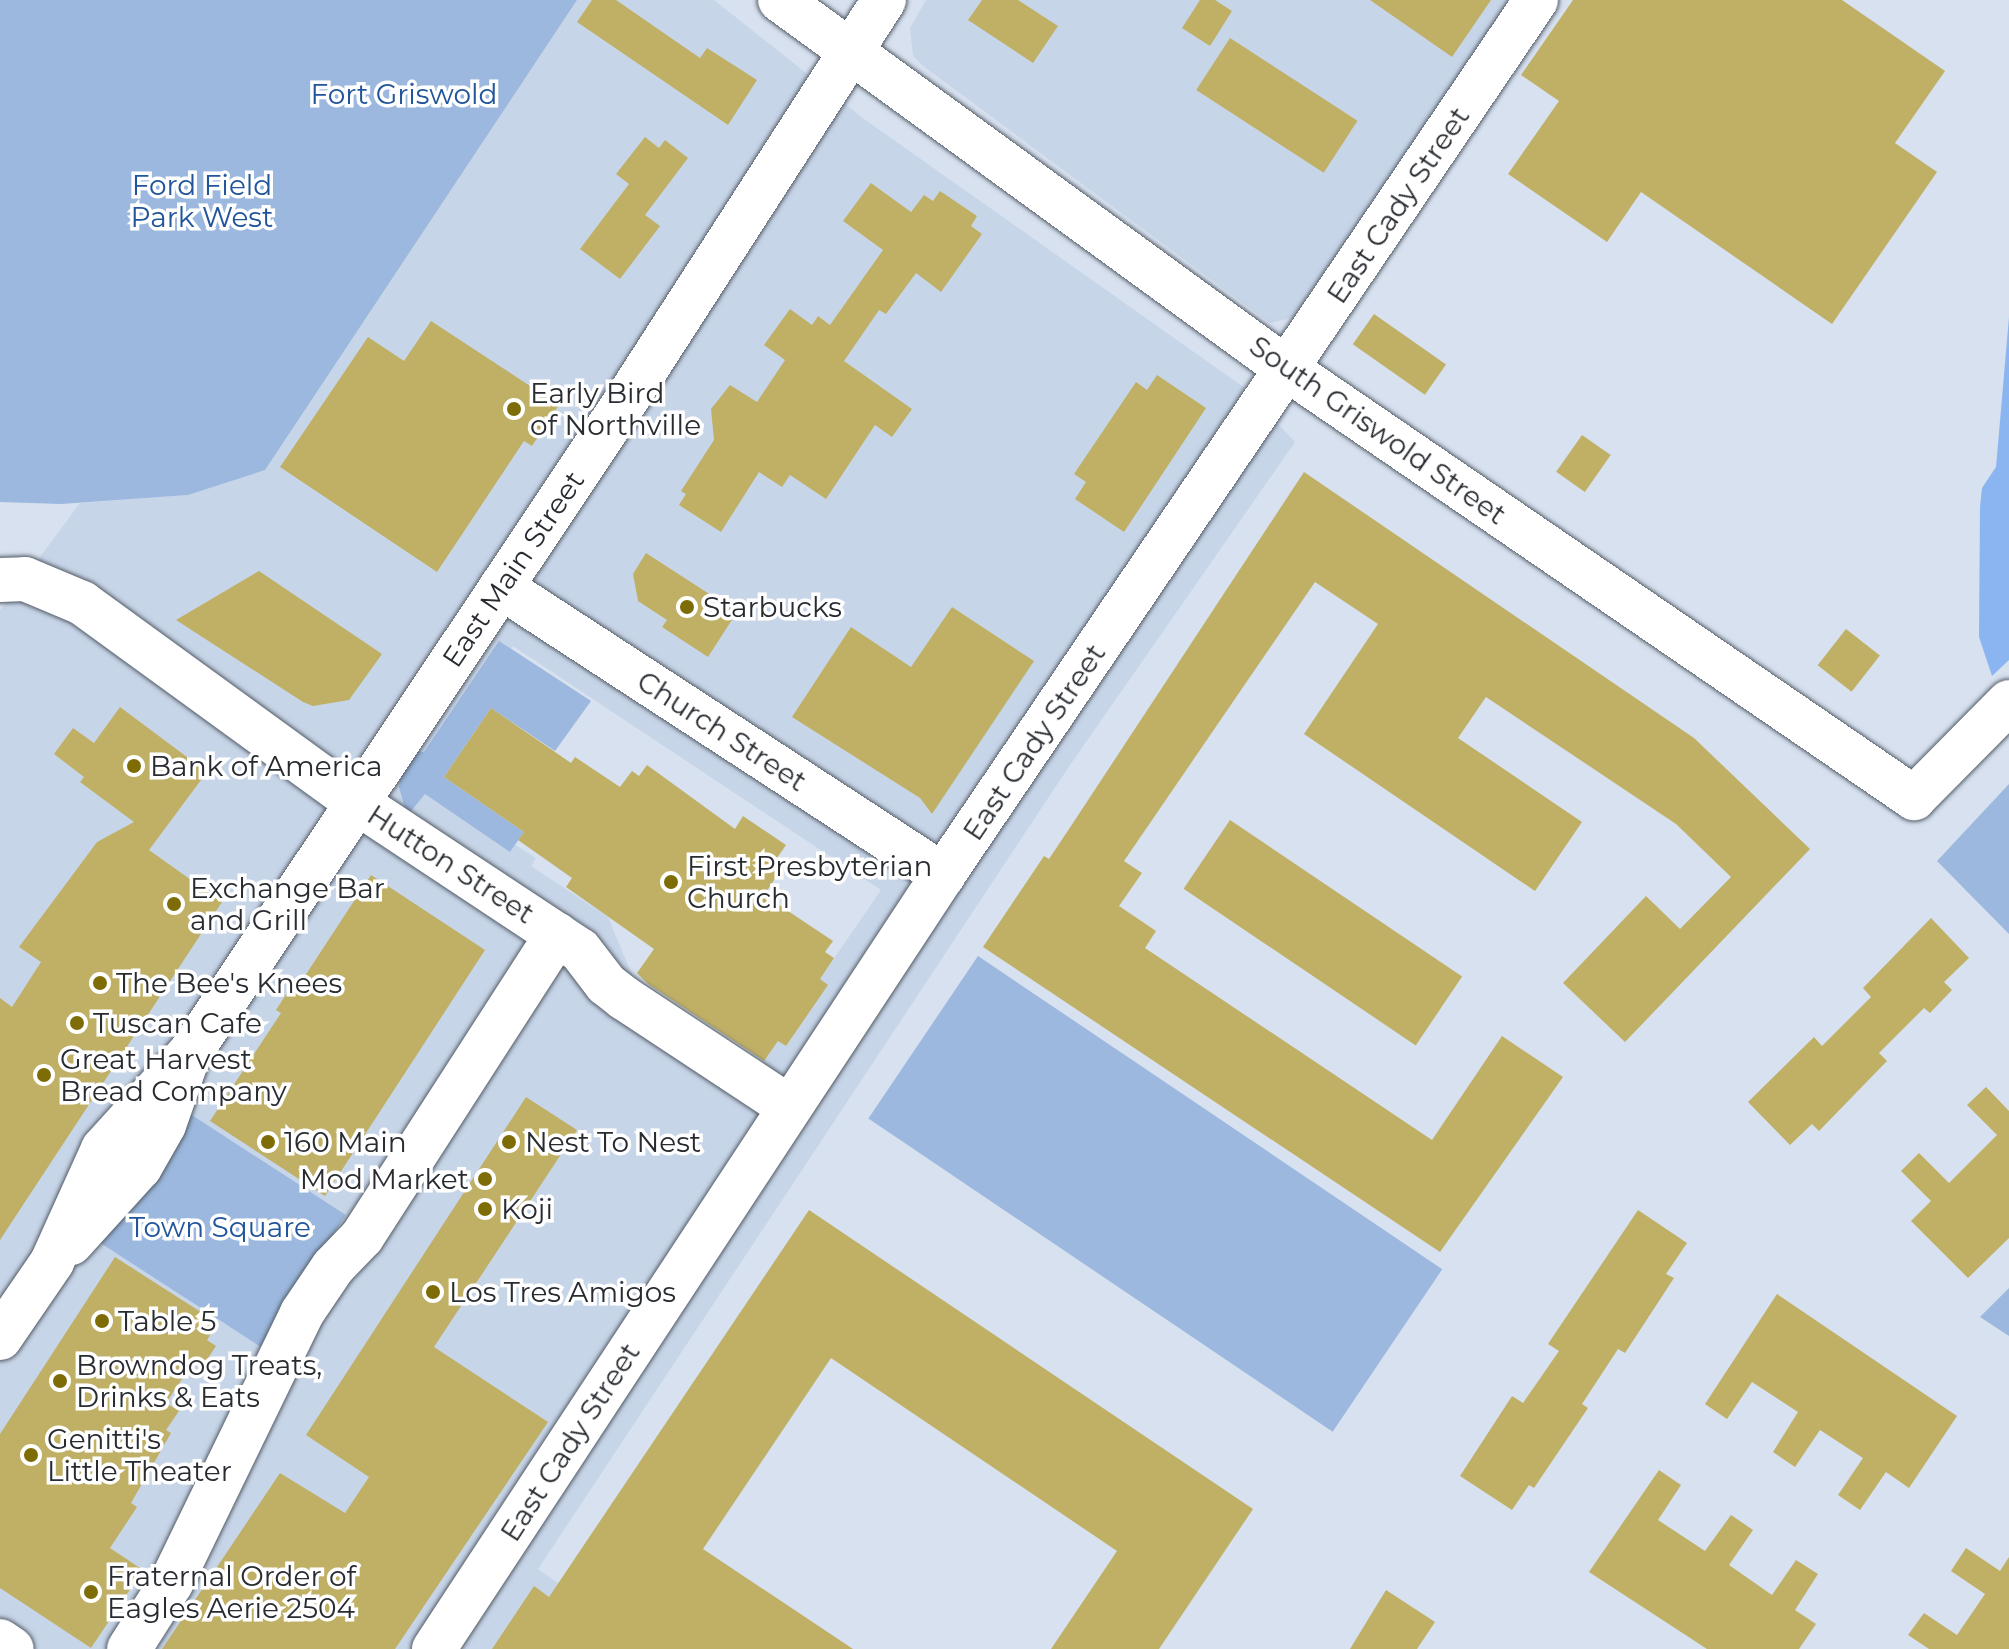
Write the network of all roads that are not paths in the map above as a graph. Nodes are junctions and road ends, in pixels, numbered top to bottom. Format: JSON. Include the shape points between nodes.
{"nodes":[{"id":1,"x":780,"y":0,"type":"edge"},
{"id":2,"x":884,"y":0,"type":"edge"},
{"id":3,"x":1536,"y":0,"type":"edge"},
{"id":4,"x":851,"y":50,"type":"junction"},
{"id":5,"x":1287,"y":369,"type":"junction"},
{"id":6,"x":8,"y":572,"type":"edge"},
{"id":7,"x":501,"y":587,"type":"junction"},
{"id":8,"x":2009,"y":702,"type":"edge"},
{"id":9,"x":356,"y":802,"type":"junction"},
{"id":10,"x":943,"y":875,"type":"junction"},
{"id":11,"x":557,"y":934,"type":"junction"},
{"id":12,"x":789,"y":1107,"type":"junction"},
{"id":13,"x":0,"y":1338,"type":"edge"},
{"id":14,"x":0,"y":1641,"type":"edge"},
{"id":15,"x":12,"y":1649,"type":"edge"},
{"id":16,"x":129,"y":1649,"type":"edge"},
{"id":17,"x":434,"y":1649,"type":"edge"}],
"edges":[{"from":1,"to":4,"type":"street","name":"South Griswold Street"},
{"from":2,"to":4,"type":"street","name":"East Main Street"},
{"from":3,"to":5,"type":"street","name":"East Cady Street"},
{"from":4,"to":5,"type":"street","name":"South Griswold Street"},
{"from":4,"to":7,"type":"street","name":"East Main Street"},
{"from":5,"to":8,"type":"street","name":"South Griswold Street","via":[[1914,798]]},
{"from":5,"to":10,"type":"street","name":"East Cady Street"},
{"from":6,"to":9,"type":"street","name":"Hutton Street","via":[[82,603]]},
{"from":7,"to":9,"type":"street","name":"East Main Street"},
{"from":7,"to":10,"type":"street","name":"Church Street"},
{"from":9,"to":11,"type":"street","name":"Hutton Street"},
{"from":9,"to":13,"type":"street","name":"East Main Street","via":[[190,1053],[164,1125],[140,1167],[52,1262]]},
{"from":10,"to":12,"type":"street","name":"East Cady Street"},
{"from":11,"to":12,"type":"street","name":"Hutton Street","via":[[580,950],[624,998]]},
{"from":11,"to":16,"type":"street","via":[[362,1237],[333,1267],[302,1313],[171,1583]]},
{"from":12,"to":17,"type":"street","name":"East Cady Street"},
{"from":14,"to":15,"type":"street"}]}
